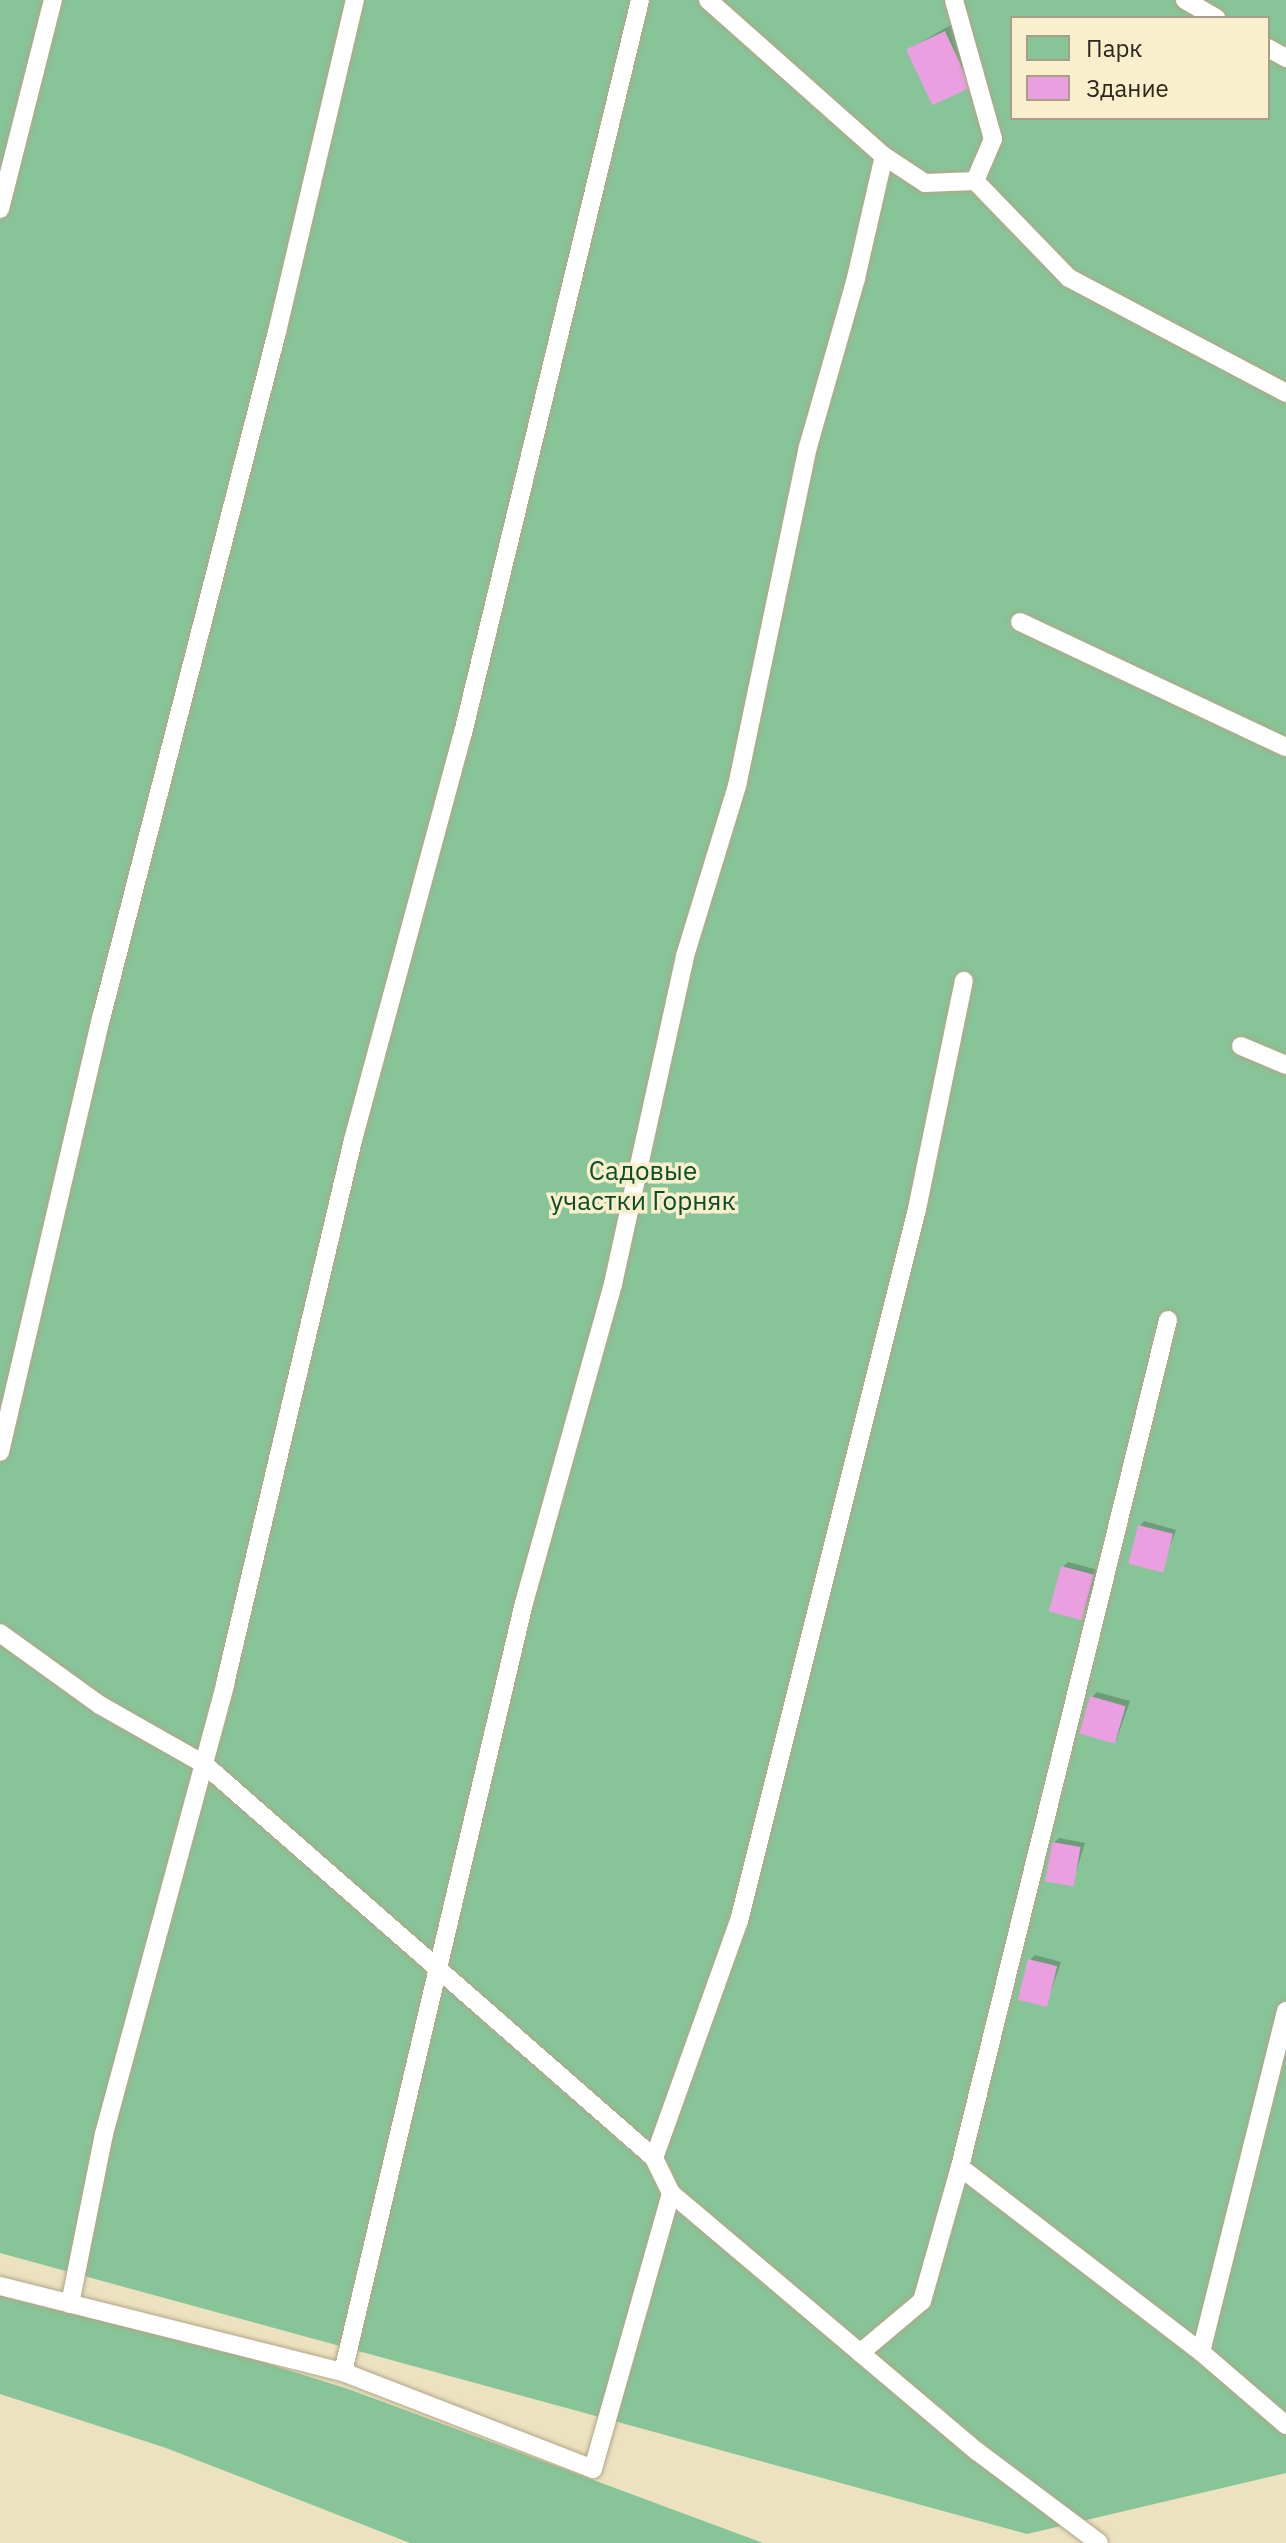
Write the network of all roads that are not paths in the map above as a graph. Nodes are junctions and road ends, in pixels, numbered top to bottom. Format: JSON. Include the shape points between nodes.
{"nodes":[{"id":1,"x":53,"y":0,"type":"edge"},
{"id":2,"x":355,"y":0,"type":"edge"},
{"id":3,"x":640,"y":0,"type":"edge"},
{"id":4,"x":708,"y":0,"type":"edge"},
{"id":5,"x":954,"y":0,"type":"edge"},
{"id":6,"x":1185,"y":0,"type":"edge"},
{"id":7,"x":1213,"y":16,"type":"edge"},
{"id":8,"x":884,"y":156,"type":"junction"},
{"id":9,"x":975,"y":181,"type":"junction"},
{"id":10,"x":0,"y":209,"type":"edge"},
{"id":11,"x":1286,"y":393,"type":"edge"},
{"id":12,"x":1020,"y":622,"type":"dead end"},
{"id":13,"x":1286,"y":747,"type":"edge"},
{"id":14,"x":964,"y":981,"type":"dead end"},
{"id":15,"x":1241,"y":1046,"type":"dead end"},
{"id":16,"x":1286,"y":1065,"type":"edge"},
{"id":17,"x":1168,"y":1320,"type":"dead end"},
{"id":18,"x":0,"y":1452,"type":"edge"},
{"id":19,"x":0,"y":1633,"type":"edge"},
{"id":20,"x":204,"y":1764,"type":"junction"},
{"id":21,"x":436,"y":1970,"type":"junction"},
{"id":22,"x":1286,"y":2011,"type":"edge"},
{"id":23,"x":654,"y":2158,"type":"junction"},
{"id":24,"x":960,"y":2167,"type":"junction"},
{"id":25,"x":671,"y":2193,"type":"junction"},
{"id":26,"x":0,"y":2286,"type":"edge"},
{"id":27,"x":70,"y":2304,"type":"junction"},
{"id":28,"x":1201,"y":2352,"type":"junction"},
{"id":29,"x":860,"y":2353,"type":"junction"},
{"id":30,"x":343,"y":2372,"type":"junction"},
{"id":31,"x":1286,"y":2425,"type":"edge"},
{"id":32,"x":1099,"y":2543,"type":"edge"}],
"edges":[{"from":1,"to":10,"type":"lane"},
{"from":2,"to":18,"type":"lane","via":[[277,332],[102,1015]]},
{"from":3,"to":20,"type":"lane","via":[[463,733],[353,1140]]},
{"from":4,"to":8,"type":"lane"},
{"from":5,"to":9,"type":"lane","via":[[993,139]]},
{"from":6,"to":7,"type":"lane"},
{"from":8,"to":9,"type":"lane","via":[[925,183]]},
{"from":8,"to":21,"type":"lane","via":[[808,447],[737,786],[685,956],[613,1284],[524,1603]]},
{"from":9,"to":11,"type":"lane","via":[[1069,278]]},
{"from":12,"to":13,"type":"lane"},
{"from":14,"to":23,"type":"lane","via":[[917,1209],[739,1921]]},
{"from":15,"to":16,"type":"lane"},
{"from":17,"to":24,"type":"lane"},
{"from":19,"to":20,"type":"lane","via":[[100,1705]]},
{"from":20,"to":21,"type":"lane"},
{"from":20,"to":27,"type":"lane","via":[[104,2134]]},
{"from":21,"to":23,"type":"lane"},
{"from":21,"to":30,"type":"lane"},
{"from":22,"to":28,"type":"lane"},
{"from":23,"to":25,"type":"lane"},
{"from":24,"to":28,"type":"lane"},
{"from":24,"to":29,"type":"lane","via":[[922,2301]]},
{"from":25,"to":29,"type":"lane"},
{"from":25,"to":30,"type":"lane","via":[[593,2469]]},
{"from":26,"to":27,"type":"lane"},
{"from":27,"to":30,"type":"lane"},
{"from":28,"to":31,"type":"lane"},
{"from":29,"to":32,"type":"lane","via":[[978,2452]]}]}
